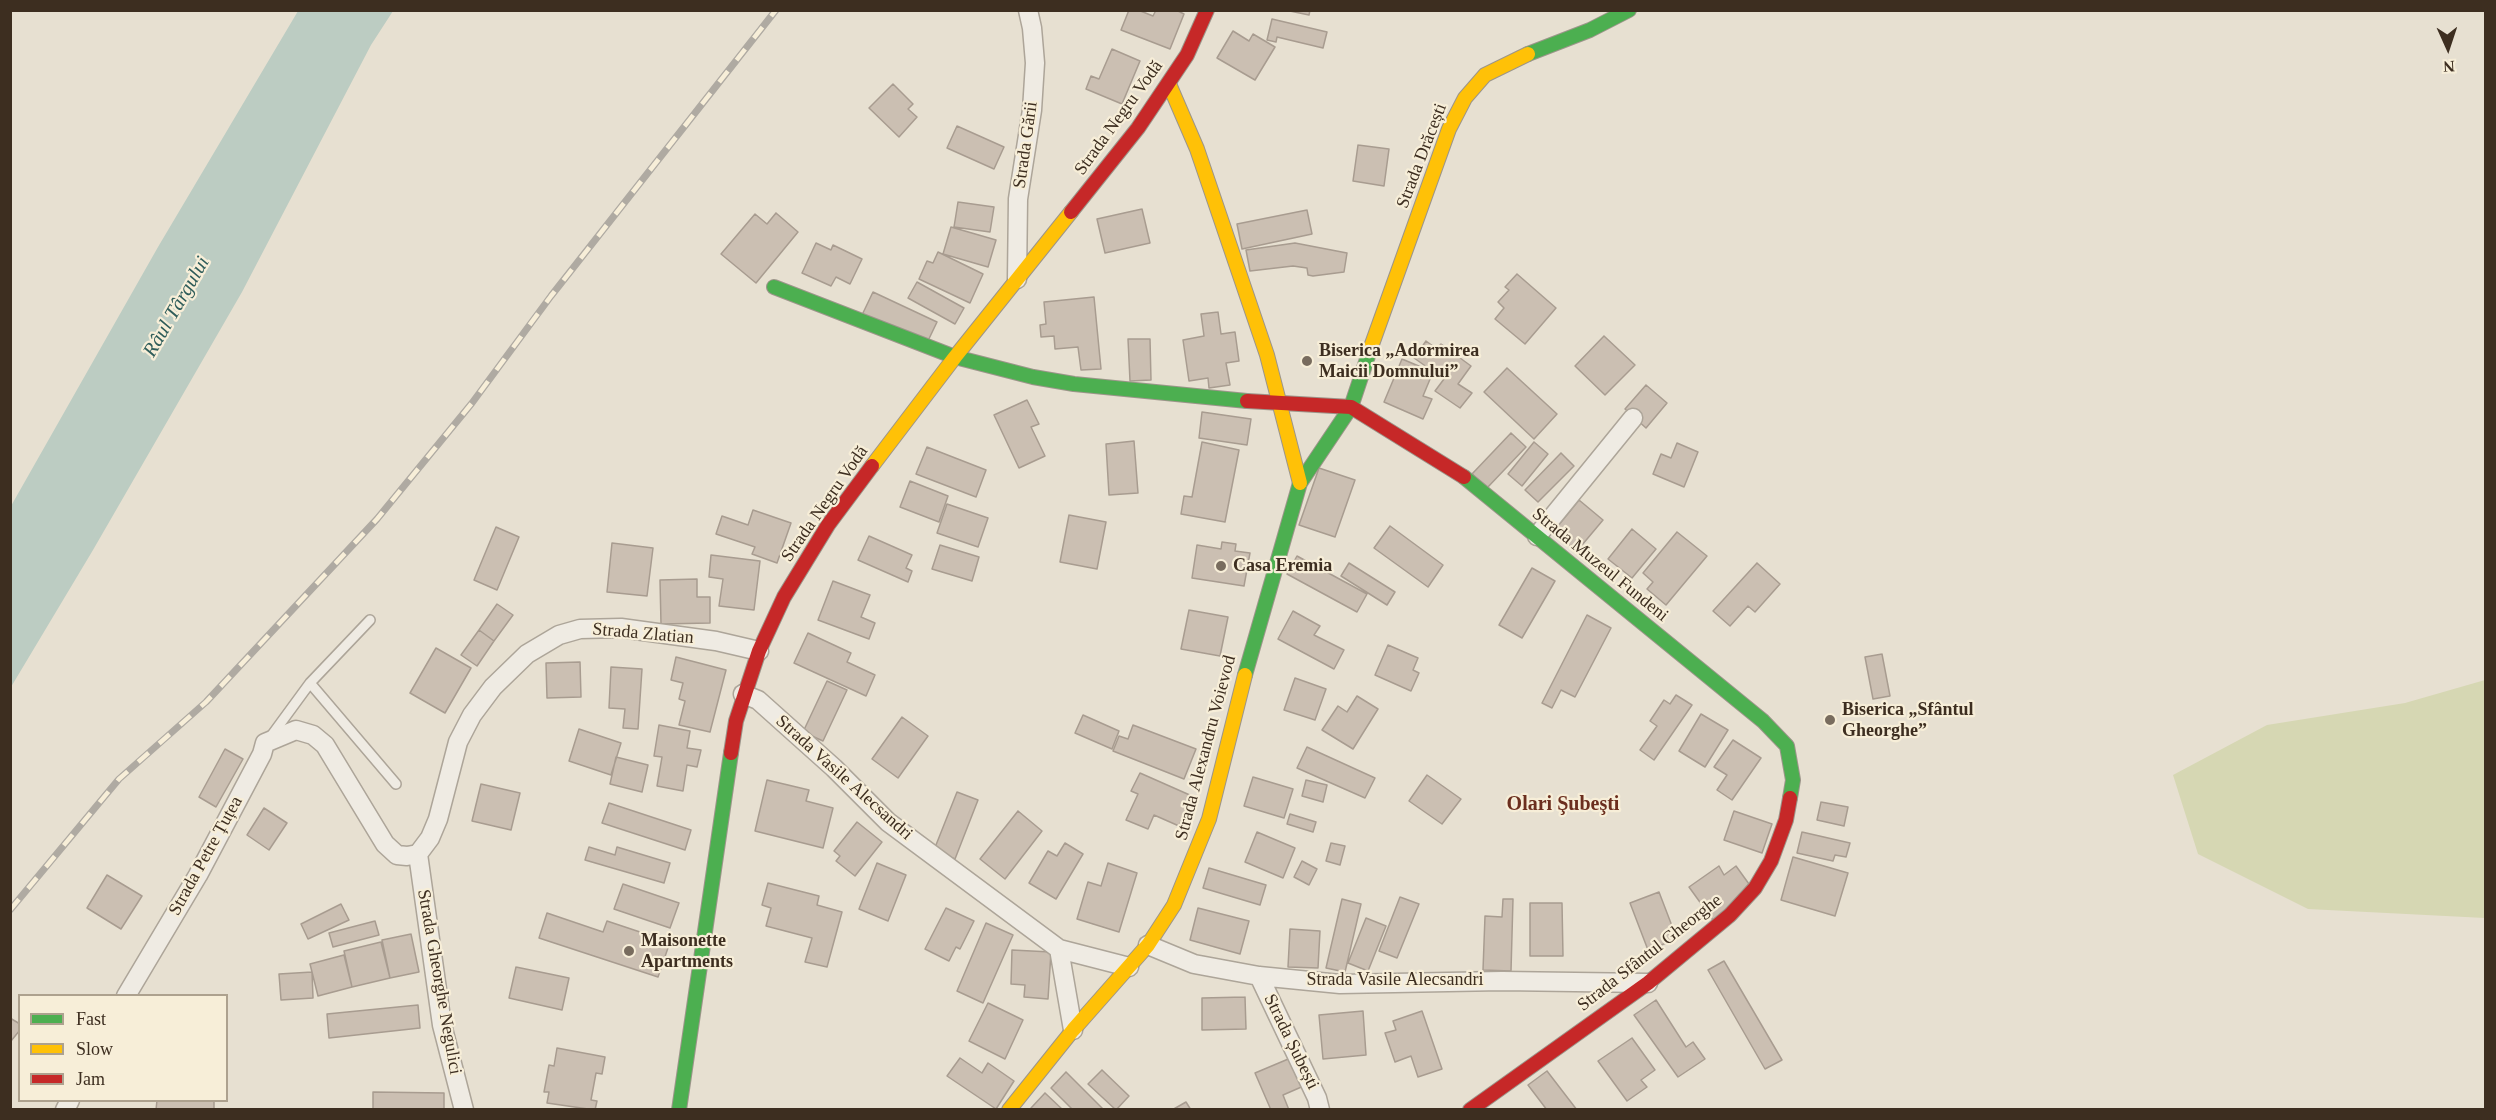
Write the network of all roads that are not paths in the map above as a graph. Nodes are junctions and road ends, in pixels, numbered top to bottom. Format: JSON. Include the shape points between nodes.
{"nodes":[{"id":1,"x":1028,"y":10,"type":"edge"},
{"id":2,"x":1207,"y":10,"type":"edge"},
{"id":3,"x":1629,"y":10,"type":"edge"},
{"id":4,"x":1169,"y":84,"type":"junction"},
{"id":5,"x":1017,"y":279,"type":"junction"},
{"id":6,"x":774,"y":287,"type":"dead end"},
{"id":7,"x":955,"y":357,"type":"junction"},
{"id":8,"x":1278,"y":404,"type":"junction"},
{"id":9,"x":1351,"y":407,"type":"junction"},
{"id":10,"x":1634,"y":418,"type":"dead end"},
{"id":11,"x":1300,"y":483,"type":"junction"},
{"id":12,"x":1536,"y":536,"type":"junction"},
{"id":13,"x":370,"y":620,"type":"dead end"},
{"id":14,"x":759,"y":651,"type":"junction"},
{"id":15,"x":310,"y":683,"type":"junction"},
{"id":16,"x":743,"y":694,"type":"junction"},
{"id":17,"x":265,"y":743,"type":"junction"},
{"id":18,"x":1793,"y":780,"type":"joint"},
{"id":19,"x":396,"y":783,"type":"dead end"},
{"id":20,"x":411,"y":855,"type":"junction"},
{"id":21,"x":1148,"y":945,"type":"junction"},
{"id":22,"x":1059,"y":949,"type":"junction"},
{"id":23,"x":1129,"y":966,"type":"junction"},
{"id":24,"x":1259,"y":976,"type":"junction"},
{"id":25,"x":1648,"y":983,"type":"junction"},
{"id":26,"x":127,"y":994,"type":"edge"},
{"id":27,"x":1073,"y":1030,"type":"junction"},
{"id":28,"x":464,"y":1110,"type":"edge"},
{"id":29,"x":679,"y":1110,"type":"edge"},
{"id":30,"x":1009,"y":1110,"type":"edge"},
{"id":31,"x":1320,"y":1110,"type":"edge"},
{"id":32,"x":1470,"y":1110,"type":"edge"}],
"edges":[{"from":1,"to":5,"type":"street","name":"Strada Gării","via":[[1035,63],[1018,199]]},
{"from":2,"to":4,"type":"main road","name":"Strada Negru Vodă"},
{"from":3,"to":9,"type":"main road","name":"Strada Drăcești","via":[[1485,75],[1465,98],[1449,129]]},
{"from":4,"to":5,"type":"main road","name":"Strada Negru Vodă"},
{"from":4,"to":8,"type":"main road","via":[[1201,159],[1267,355]]},
{"from":5,"to":7,"type":"main road","name":"Strada Negru Vodă"},
{"from":6,"to":7,"type":"main road"},
{"from":7,"to":8,"type":"main road","via":[[1074,384]]},
{"from":7,"to":14,"type":"main road","name":"Strada Negru Vodă","via":[[828,525],[784,597]]},
{"from":8,"to":9,"type":"main road"},
{"from":8,"to":11,"type":"main road"},
{"from":9,"to":11,"type":"main road","name":"Strada Drăcești"},
{"from":9,"to":12,"type":"main road","name":"Strada Muzeul Fundeni","via":[[1467,480]]},
{"from":10,"to":12,"type":"street"},
{"from":11,"to":21,"type":"main road","name":"Strada Alexandru Voievod","via":[[1252,647],[1209,819],[1174,905]]},
{"from":12,"to":18,"type":"main road","name":"Strada Muzeul Fundeni","via":[[1762,721],[1787,746]]},
{"from":13,"to":15,"type":"lane"},
{"from":14,"to":16,"type":"main road","name":"Strada Negru Vodă"},
{"from":14,"to":20,"type":"street","name":"Strada Zlatian","via":[[621,628],[580,629],[559,635],[527,654],[493,687],[472,715],[458,742],[430,838]]},
{"from":15,"to":17,"type":"lane"},
{"from":15,"to":19,"type":"lane"},
{"from":16,"to":22,"type":"street","name":"Strada Vasile Alecsandri","via":[[767,707],[888,822]]},
{"from":16,"to":29,"type":"main road","name":"Strada Negru Vodă","via":[[730,752]]},
{"from":17,"to":20,"type":"street","via":[[296,730],[313,735],[325,745],[385,844],[397,855]]},
{"from":17,"to":26,"type":"street","name":"Strada Petre Țuțea","via":[[198,874]]},
{"from":18,"to":25,"type":"main road","name":"Strada Sfântul Gheorghe","via":[[1786,820],[1771,861],[1755,888],[1730,915]]},
{"from":20,"to":28,"type":"street","name":"Strada Gheorghe Negulici","via":[[442,1025]]},
{"from":21,"to":23,"type":"main road","name":"Strada Alexandru Voievod"},
{"from":21,"to":24,"type":"street","name":"Strada Vasile Alecsandri","via":[[1194,964]]},
{"from":22,"to":23,"type":"street","name":"Strada Vasile Alecsandri"},
{"from":22,"to":27,"type":"street"},
{"from":23,"to":27,"type":"main road","name":"Strada Alexandru Voievod"},
{"from":24,"to":25,"type":"street","name":"Strada Vasile Alecsandri","via":[[1340,984]]},
{"from":24,"to":31,"type":"street","name":"Strada Șubești"},
{"from":25,"to":32,"type":"main road","name":"Strada Sfântul Gheorghe"},
{"from":27,"to":30,"type":"main road","name":"Strada Alexandru Voievod"}]}
